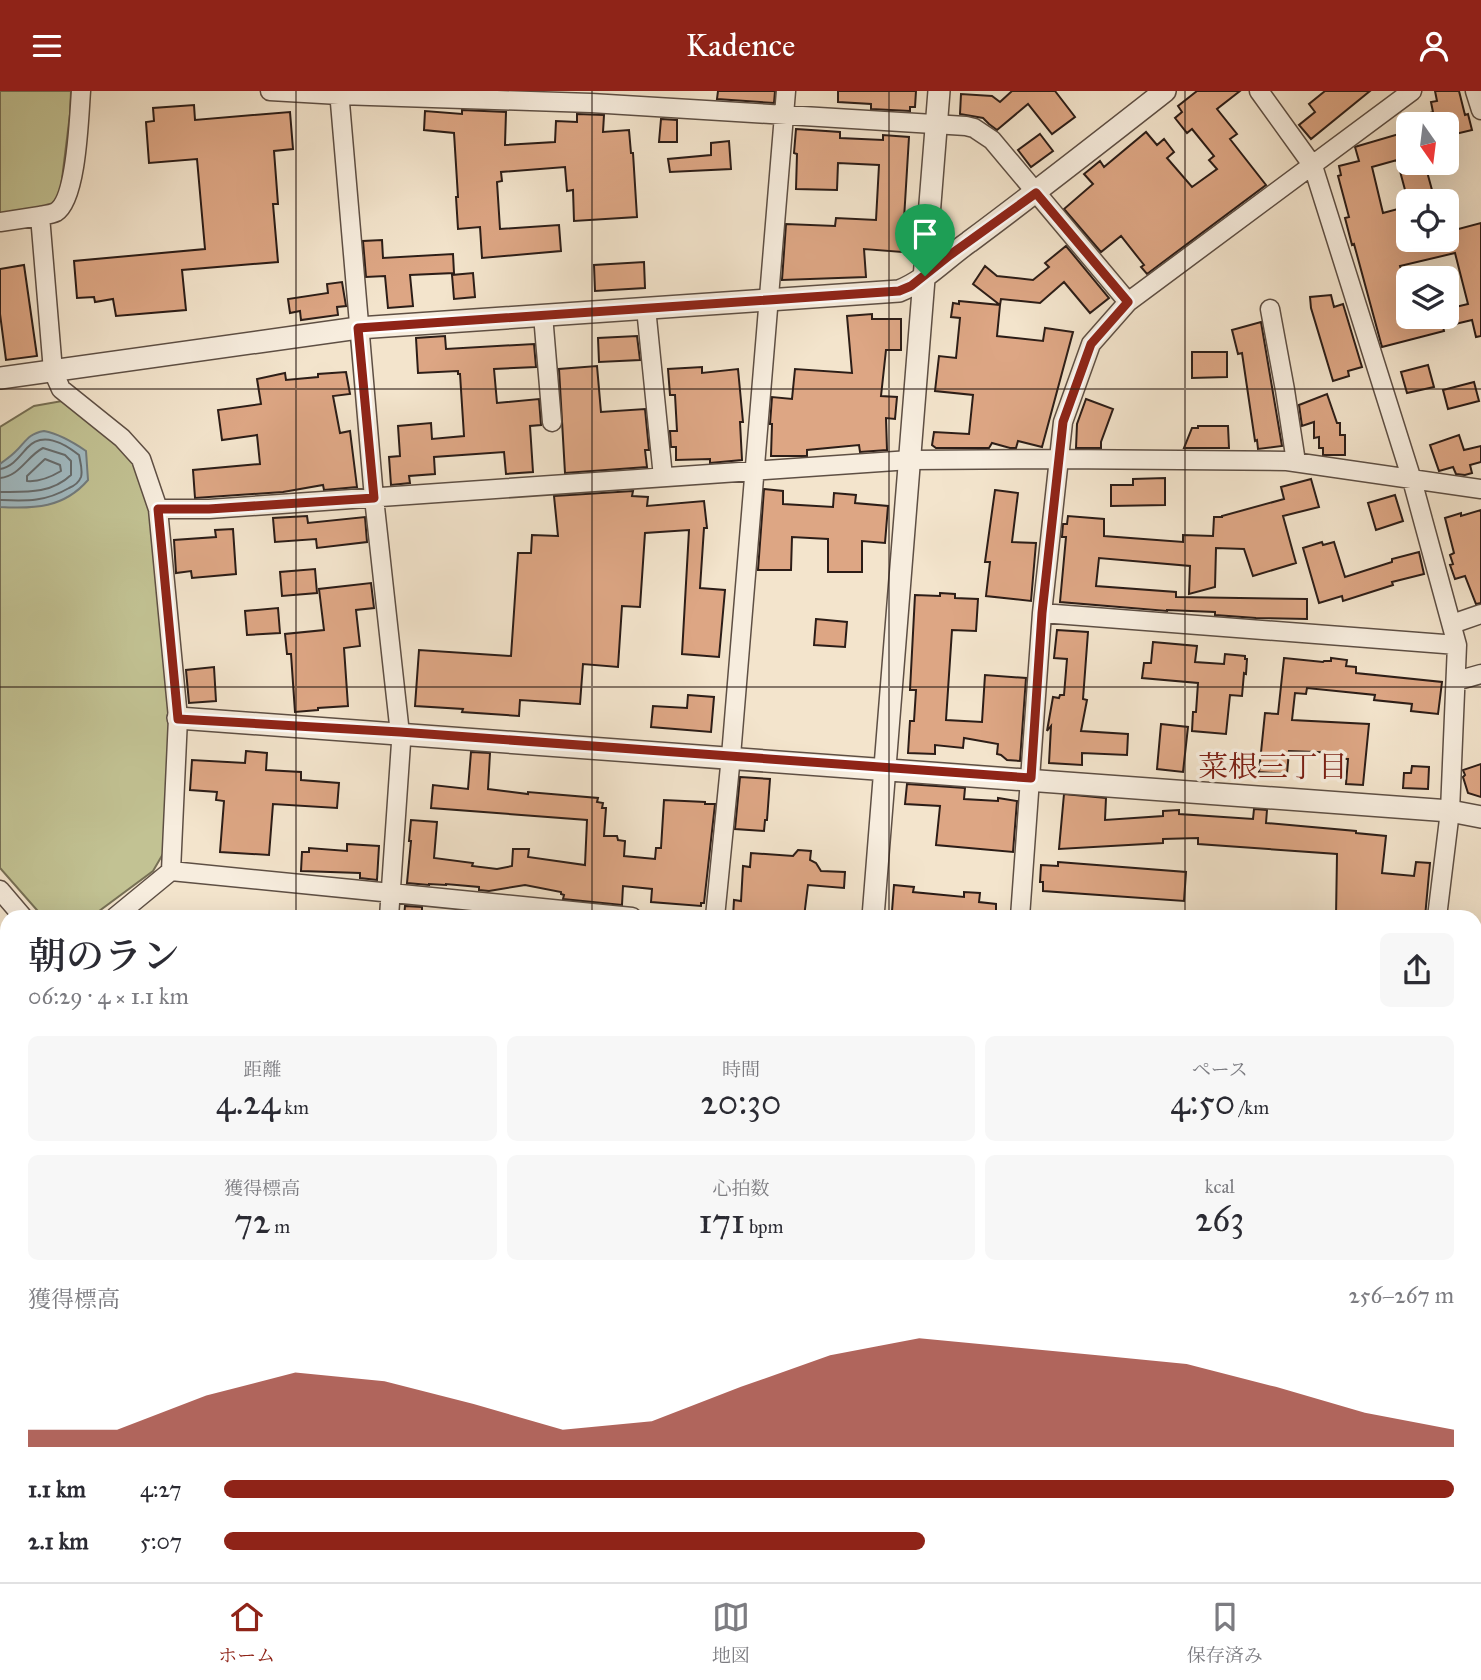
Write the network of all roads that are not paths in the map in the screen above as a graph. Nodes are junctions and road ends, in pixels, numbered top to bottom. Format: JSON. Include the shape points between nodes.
{"nodes":[{"id":1,"x":81,"y":91,"type":"edge"},
{"id":2,"x":270,"y":91,"type":"edge"},
{"id":3,"x":786,"y":91,"type":"edge"},
{"id":4,"x":939,"y":91,"type":"edge"},
{"id":5,"x":1165,"y":91,"type":"edge"},
{"id":6,"x":1259,"y":91,"type":"edge"},
{"id":7,"x":1412,"y":91,"type":"edge"},
{"id":8,"x":1475,"y":91,"type":"edge"},
{"id":9,"x":339,"y":93,"type":"edge"},
{"id":10,"x":590,"y":97,"type":"edge"},
{"id":11,"x":1481,"y":110,"type":"edge"},
{"id":12,"x":784,"y":115,"type":"junction"},
{"id":13,"x":937,"y":124,"type":"junction"},
{"id":14,"x":1313,"y":166,"type":"junction"},
{"id":15,"x":1036,"y":193,"type":"junction"},
{"id":16,"x":40,"y":216,"type":"junction"},
{"id":17,"x":0,"y":222,"type":"edge"},
{"id":18,"x":925,"y":276,"type":"junction"},
{"id":19,"x":768,"y":299,"type":"junction"},
{"id":20,"x":1128,"y":302,"type":"junction"},
{"id":21,"x":646,"y":308,"type":"junction"},
{"id":22,"x":1270,"y":309,"type":"dead end"},
{"id":23,"x":543,"y":315,"type":"junction"},
{"id":24,"x":358,"y":328,"type":"junction"},
{"id":25,"x":53,"y":371,"type":"junction"},
{"id":26,"x":0,"y":378,"type":"edge"},
{"id":27,"x":552,"y":422,"type":"dead end"},
{"id":28,"x":1058,"y":459,"type":"junction"},
{"id":29,"x":910,"y":460,"type":"junction"},
{"id":30,"x":1296,"y":462,"type":"junction"},
{"id":31,"x":754,"y":470,"type":"junction"},
{"id":32,"x":663,"y":477,"type":"junction"},
{"id":33,"x":1412,"y":480,"type":"junction"},
{"id":34,"x":1481,"y":489,"type":"edge"},
{"id":35,"x":374,"y":498,"type":"junction"},
{"id":36,"x":158,"y":509,"type":"junction"},
{"id":37,"x":1042,"y":613,"type":"junction"},
{"id":38,"x":1481,"y":614,"type":"edge"},
{"id":39,"x":1452,"y":624,"type":"junction"},
{"id":40,"x":1457,"y":645,"type":"junction"},
{"id":41,"x":1481,"y":674,"type":"edge"},
{"id":42,"x":1456,"y":681,"type":"junction"},
{"id":43,"x":178,"y":719,"type":"junction"},
{"id":44,"x":400,"y":732,"type":"junction"},
{"id":45,"x":730,"y":756,"type":"junction"},
{"id":46,"x":885,"y":767,"type":"junction"},
{"id":47,"x":1031,"y":778,"type":"junction"},
{"id":48,"x":1450,"y":811,"type":"junction"},
{"id":49,"x":1481,"y":817,"type":"edge"},
{"id":50,"x":171,"y":871,"type":"junction"},
{"id":51,"x":0,"y":890,"type":"edge"},
{"id":52,"x":390,"y":892,"type":"junction"},
{"id":53,"x":17,"y":910,"type":"edge"},
{"id":54,"x":124,"y":910,"type":"edge"},
{"id":55,"x":389,"y":910,"type":"edge"},
{"id":56,"x":564,"y":910,"type":"edge"},
{"id":57,"x":716,"y":910,"type":"edge"},
{"id":58,"x":874,"y":910,"type":"edge"},
{"id":59,"x":1021,"y":910,"type":"edge"},
{"id":60,"x":1438,"y":910,"type":"edge"}],
"edges":[{"from":1,"to":16,"type":"street","via":[[66,198],[55,212]]},
{"from":2,"to":9,"type":"street"},
{"from":3,"to":12,"type":"street"},
{"from":4,"to":13,"type":"street"},
{"from":5,"to":15,"type":"street"},
{"from":6,"to":14,"type":"street"},
{"from":7,"to":14,"type":"street"},
{"from":8,"to":11,"type":"street"},
{"from":9,"to":10,"type":"street"},
{"from":9,"to":24,"type":"street"},
{"from":10,"to":12,"type":"street"},
{"from":12,"to":13,"type":"street"},
{"from":12,"to":19,"type":"street"},
{"from":13,"to":15,"type":"street","via":[[965,125],[985,135]]},
{"from":13,"to":18,"type":"street"},
{"from":14,"to":20,"type":"street"},
{"from":14,"to":33,"type":"street"},
{"from":15,"to":18,"type":"street"},
{"from":15,"to":20,"type":"street"},
{"from":16,"to":17,"type":"street"},
{"from":16,"to":25,"type":"street"},
{"from":18,"to":19,"type":"street","via":[[899,291]]},
{"from":18,"to":29,"type":"street"},
{"from":19,"to":21,"type":"street"},
{"from":19,"to":31,"type":"street"},
{"from":20,"to":28,"type":"street","via":[[1091,344],[1063,422]]},
{"from":21,"to":23,"type":"street"},
{"from":21,"to":32,"type":"street"},
{"from":22,"to":30,"type":"street"},
{"from":23,"to":24,"type":"street"},
{"from":23,"to":27,"type":"street"},
{"from":24,"to":25,"type":"street"},
{"from":24,"to":35,"type":"street"},
{"from":25,"to":26,"type":"street"},
{"from":25,"to":36,"type":"street","via":[[61,389],[141,459]]},
{"from":28,"to":29,"type":"street"},
{"from":28,"to":30,"type":"street"},
{"from":28,"to":37,"type":"street"},
{"from":29,"to":31,"type":"street"},
{"from":29,"to":46,"type":"street"},
{"from":30,"to":33,"type":"street"},
{"from":31,"to":32,"type":"street"},
{"from":31,"to":45,"type":"street"},
{"from":32,"to":35,"type":"street"},
{"from":33,"to":34,"type":"street"},
{"from":33,"to":39,"type":"street"},
{"from":35,"to":36,"type":"street"},
{"from":35,"to":44,"type":"street"},
{"from":36,"to":43,"type":"street"},
{"from":37,"to":40,"type":"street"},
{"from":37,"to":47,"type":"street"},
{"from":38,"to":39,"type":"street"},
{"from":39,"to":40,"type":"street"},
{"from":40,"to":42,"type":"street"},
{"from":41,"to":42,"type":"street"},
{"from":42,"to":48,"type":"street"},
{"from":43,"to":44,"type":"street"},
{"from":43,"to":50,"type":"street"},
{"from":44,"to":45,"type":"street"},
{"from":44,"to":52,"type":"street"},
{"from":45,"to":46,"type":"street"},
{"from":45,"to":57,"type":"street"},
{"from":46,"to":47,"type":"street"},
{"from":46,"to":58,"type":"street"},
{"from":47,"to":48,"type":"street"},
{"from":47,"to":59,"type":"street"},
{"from":48,"to":49,"type":"street"},
{"from":48,"to":60,"type":"street"},
{"from":50,"to":52,"type":"street"},
{"from":50,"to":54,"type":"street"},
{"from":51,"to":53,"type":"street"},
{"from":52,"to":55,"type":"street"},
{"from":52,"to":56,"type":"street"}]}
